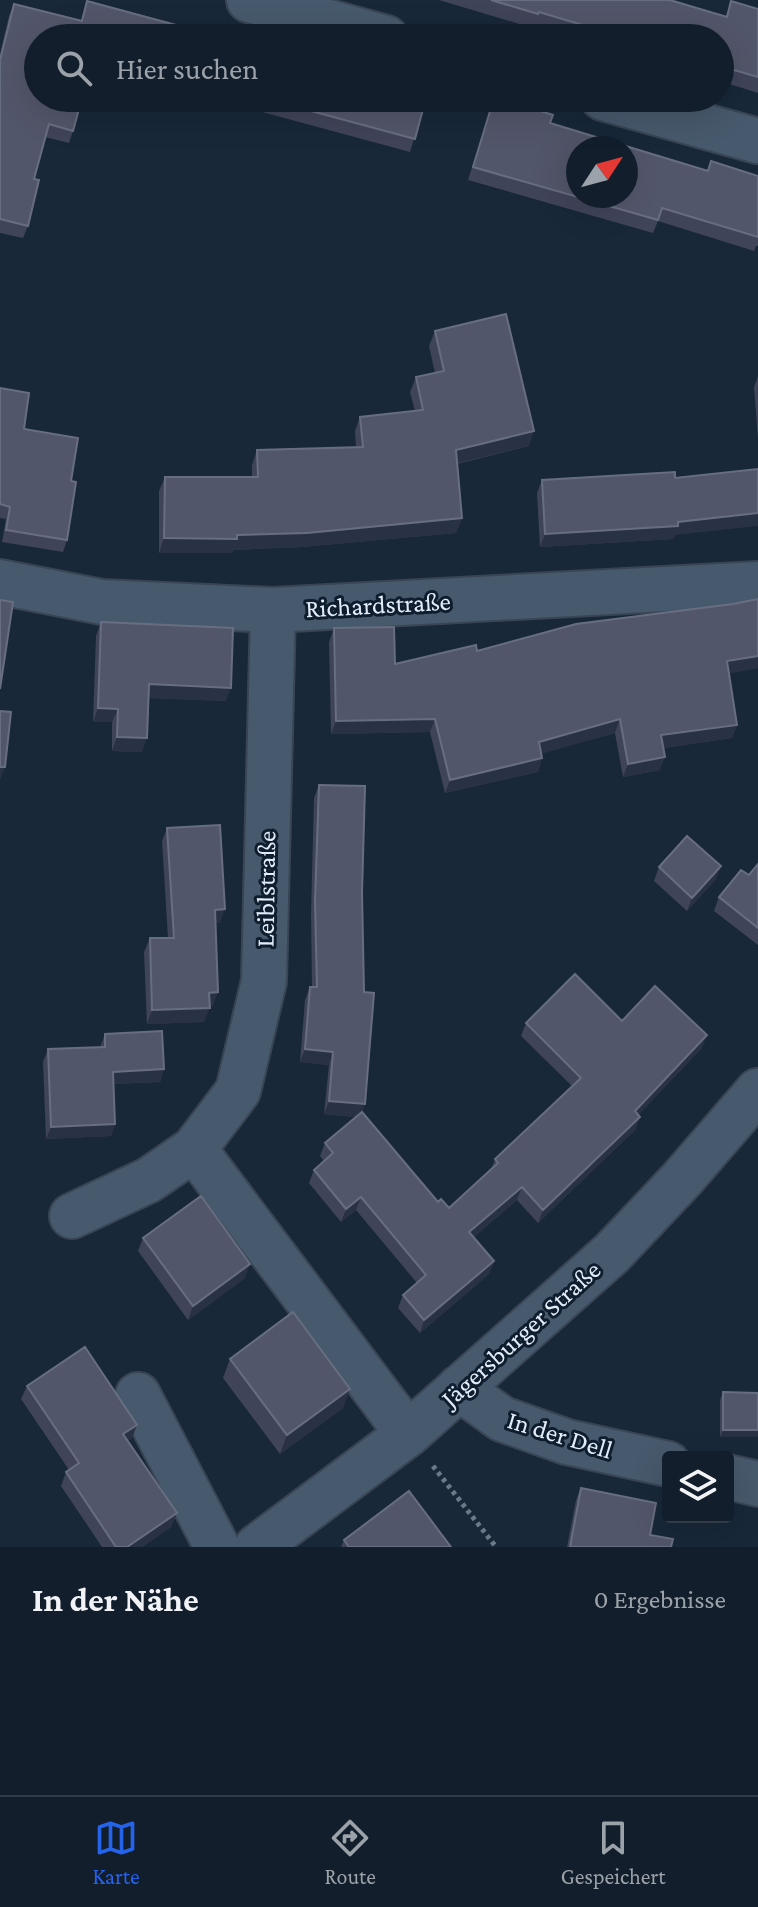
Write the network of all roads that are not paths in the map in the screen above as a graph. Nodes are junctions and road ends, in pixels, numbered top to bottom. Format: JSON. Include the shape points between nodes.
{"nodes":[{"id":1,"x":249,"y":0,"type":"edge"},
{"id":2,"x":336,"y":24,"type":"edge"},
{"id":3,"x":653,"y":112,"type":"edge"},
{"id":4,"x":758,"y":141,"type":"edge"},
{"id":5,"x":0,"y":582,"type":"edge"},
{"id":6,"x":758,"y":584,"type":"edge"},
{"id":7,"x":273,"y":610,"type":"junction"},
{"id":8,"x":758,"y":1091,"type":"edge"},
{"id":9,"x":194,"y":1149,"type":"junction"},
{"id":10,"x":72,"y":1216,"type":"dead end"},
{"id":11,"x":459,"y":1388,"type":"junction"},
{"id":12,"x":138,"y":1395,"type":"dead end"},
{"id":13,"x":408,"y":1434,"type":"junction"},
{"id":14,"x":662,"y":1463,"type":"edge"},
{"id":15,"x":734,"y":1478,"type":"edge"},
{"id":16,"x":758,"y":1484,"type":"edge"},
{"id":17,"x":217,"y":1547,"type":"edge"},
{"id":18,"x":257,"y":1547,"type":"edge"}],
"edges":[{"from":1,"to":2,"type":"street"},
{"from":3,"to":4,"type":"street"},
{"from":5,"to":7,"type":"street","name":"Richardstraße","via":[[102,602]]},
{"from":6,"to":7,"type":"street","name":"Richardstraße"},
{"from":7,"to":9,"type":"street","name":"Leiblstraße","via":[[264,981],[238,1091]]},
{"from":8,"to":11,"type":"street","name":"Jägersburger Straße","via":[[612,1253]]},
{"from":9,"to":10,"type":"street","name":"Leiblstraße","via":[[149,1180]]},
{"from":9,"to":13,"type":"street"},
{"from":11,"to":13,"type":"street","name":"Jägersburger Straße"},
{"from":11,"to":14,"type":"street","name":"In der Dell","via":[[515,1424],[567,1442]]},
{"from":12,"to":17,"type":"street"},
{"from":13,"to":18,"type":"street","name":"Jägersburger Straße"},
{"from":15,"to":16,"type":"street"}]}
